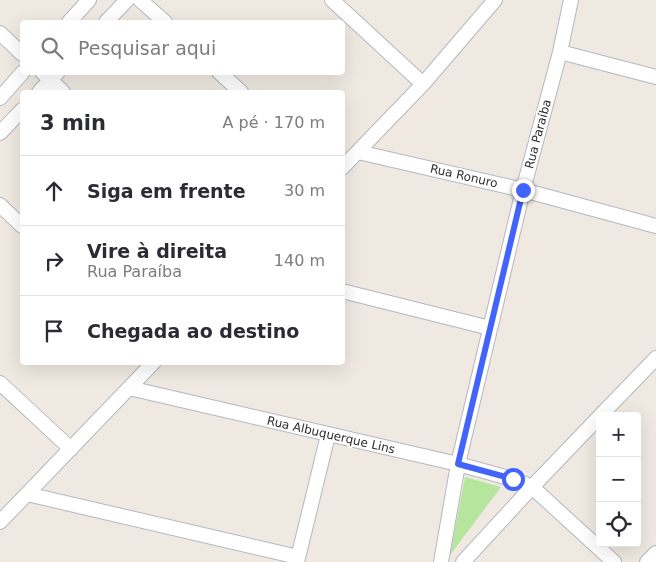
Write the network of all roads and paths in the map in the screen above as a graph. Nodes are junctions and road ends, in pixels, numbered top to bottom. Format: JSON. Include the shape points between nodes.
{"nodes":[{"id":1,"x":89,"y":0,"type":"edge"},
{"id":2,"x":127,"y":0,"type":"edge"},
{"id":3,"x":140,"y":0,"type":"edge"},
{"id":4,"x":332,"y":0,"type":"edge"},
{"id":5,"x":495,"y":0,"type":"edge"},
{"id":6,"x":571,"y":0,"type":"edge"},
{"id":7,"x":71,"y":20,"type":"edge"},
{"id":8,"x":108,"y":20,"type":"edge"},
{"id":9,"x":163,"y":20,"type":"edge"},
{"id":10,"x":0,"y":33,"type":"edge"},
{"id":11,"x":20,"y":52,"type":"edge"},
{"id":12,"x":560,"y":52,"type":"junction"},
{"id":13,"x":20,"y":75,"type":"edge"},
{"id":14,"x":50,"y":75,"type":"edge"},
{"id":15,"x":222,"y":75,"type":"edge"},
{"id":16,"x":656,"y":77,"type":"edge"},
{"id":17,"x":423,"y":84,"type":"junction"},
{"id":18,"x":40,"y":90,"type":"edge"},
{"id":19,"x":61,"y":90,"type":"edge"},
{"id":20,"x":239,"y":90,"type":"edge"},
{"id":21,"x":0,"y":98,"type":"edge"},
{"id":22,"x":20,"y":112,"type":"edge"},
{"id":23,"x":0,"y":133,"type":"edge"},
{"id":24,"x":358,"y":152,"type":"junction"},
{"id":25,"x":345,"y":165,"type":"edge"},
{"id":26,"x":523,"y":190,"type":"junction"},
{"id":27,"x":0,"y":205,"type":"edge"},
{"id":28,"x":20,"y":224,"type":"edge"},
{"id":29,"x":656,"y":226,"type":"edge"},
{"id":30,"x":345,"y":292,"type":"edge"},
{"id":31,"x":490,"y":328,"type":"junction"},
{"id":32,"x":656,"y":358,"type":"edge"},
{"id":33,"x":151,"y":365,"type":"edge"},
{"id":34,"x":0,"y":383,"type":"edge"},
{"id":35,"x":129,"y":388,"type":"junction"},
{"id":36,"x":604,"y":412,"type":"edge"},
{"id":37,"x":596,"y":420,"type":"edge"},
{"id":38,"x":328,"y":435,"type":"junction"},
{"id":39,"x":71,"y":449,"type":"junction"},
{"id":40,"x":458,"y":464,"type":"junction"},
{"id":41,"x":532,"y":487,"type":"junction"},
{"id":42,"x":27,"y":494,"type":"junction"},
{"id":43,"x":0,"y":522,"type":"edge"},
{"id":44,"x":656,"y":553,"type":"edge"},
{"id":45,"x":298,"y":560,"type":"edge"},
{"id":46,"x":441,"y":562,"type":"edge"},
{"id":47,"x":463,"y":562,"type":"edge"},
{"id":48,"x":614,"y":562,"type":"edge"},
{"id":49,"x":647,"y":562,"type":"edge"}],
"edges":[{"from":1,"to":7,"type":"street"},
{"from":2,"to":8,"type":"street"},
{"from":3,"to":9,"type":"street"},
{"from":4,"to":17,"type":"street"},
{"from":5,"to":17,"type":"street"},
{"from":6,"to":12,"type":"street","name":"Rua Paraíba"},
{"from":10,"to":11,"type":"street"},
{"from":12,"to":16,"type":"street"},
{"from":12,"to":26,"type":"street","name":"Rua Paraíba"},
{"from":13,"to":21,"type":"street"},
{"from":14,"to":18,"type":"street"},
{"from":14,"to":19,"type":"street"},
{"from":15,"to":20,"type":"street"},
{"from":17,"to":24,"type":"street"},
{"from":22,"to":23,"type":"street"},
{"from":24,"to":25,"type":"street"},
{"from":24,"to":26,"type":"street","name":"Rua Ronuro"},
{"from":26,"to":29,"type":"street","name":"Rua Ronuro"},
{"from":26,"to":31,"type":"street","name":"Rua Paraíba"},
{"from":27,"to":28,"type":"street"},
{"from":30,"to":31,"type":"street"},
{"from":31,"to":40,"type":"street","name":"Rua Paraíba"},
{"from":32,"to":36,"type":"street"},
{"from":33,"to":35,"type":"street"},
{"from":34,"to":39,"type":"street"},
{"from":35,"to":38,"type":"street","name":"Rua Albuquerque Lins"},
{"from":35,"to":39,"type":"street"},
{"from":37,"to":41,"type":"street"},
{"from":38,"to":40,"type":"street","name":"Rua Albuquerque Lins"},
{"from":38,"to":45,"type":"street"},
{"from":39,"to":42,"type":"street"},
{"from":40,"to":41,"type":"street","name":"Rua Albuquerque Lins"},
{"from":40,"to":46,"type":"street","name":"Rua Paraíba"},
{"from":41,"to":47,"type":"street"},
{"from":41,"to":48,"type":"street"},
{"from":42,"to":43,"type":"street"},
{"from":42,"to":45,"type":"street"},
{"from":44,"to":49,"type":"street"}]}
